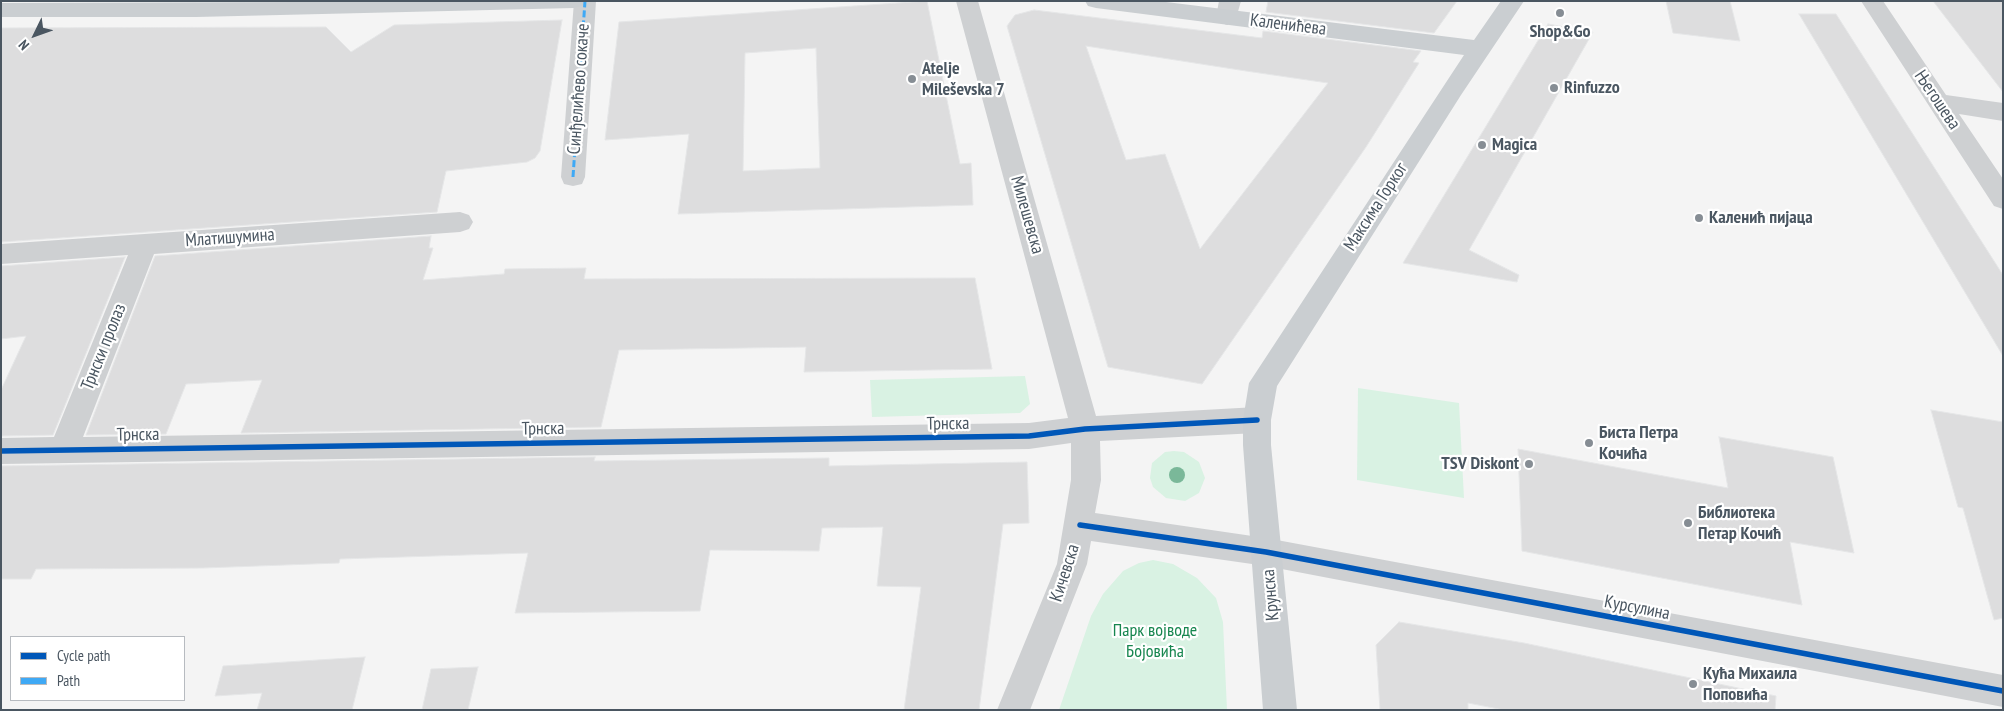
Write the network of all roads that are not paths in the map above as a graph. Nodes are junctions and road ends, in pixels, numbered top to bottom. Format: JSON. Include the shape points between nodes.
{"nodes":[{"id":1,"x":574,"y":1,"type":"edge"},
{"id":2,"x":585,"y":1,"type":"edge"},
{"id":3,"x":967,"y":1,"type":"edge"},
{"id":4,"x":1096,"y":1,"type":"edge"},
{"id":5,"x":1513,"y":1,"type":"edge"},
{"id":6,"x":1872,"y":1,"type":"edge"},
{"id":7,"x":198,"y":6,"type":"edge"},
{"id":8,"x":1228,"y":9,"type":"edge"},
{"id":9,"x":1,"y":10,"type":"edge"},
{"id":10,"x":1481,"y":49,"type":"junction"},
{"id":11,"x":1938,"y":102,"type":"junction"},
{"id":12,"x":2003,"y":112,"type":"edge"},
{"id":13,"x":573,"y":177,"type":"dead end"},
{"id":14,"x":2003,"y":199,"type":"edge"},
{"id":15,"x":460,"y":222,"type":"dead end"},
{"id":16,"x":145,"y":244,"type":"junction"},
{"id":17,"x":1,"y":254,"type":"edge"},
{"id":18,"x":1257,"y":420,"type":"junction"},
{"id":19,"x":1085,"y":429,"type":"junction"},
{"id":20,"x":63,"y":450,"type":"junction"},
{"id":21,"x":1,"y":451,"type":"edge"},
{"id":22,"x":1080,"y":525,"type":"junction"},
{"id":23,"x":1266,"y":552,"type":"junction"},
{"id":24,"x":2003,"y":691,"type":"edge"},
{"id":25,"x":1012,"y":710,"type":"edge"},
{"id":26,"x":1280,"y":710,"type":"edge"}],
"edges":[{"from":1,"to":7,"type":"main road"},
{"from":2,"to":13,"type":"street","name":"Синђелићево сокаче"},
{"from":3,"to":19,"type":"street","name":"Милешевска"},
{"from":4,"to":8,"type":"main road","name":"Каленићева"},
{"from":5,"to":10,"type":"main road","name":"Максима Горког"},
{"from":6,"to":11,"type":"street","name":"Његошева"},
{"from":7,"to":9,"type":"main road"},
{"from":8,"to":10,"type":"main road","name":"Каленићева"},
{"from":10,"to":18,"type":"main road","name":"Максима Горког","via":[[1263,383]]},
{"from":11,"to":12,"type":"street"},
{"from":11,"to":14,"type":"street","name":"Његошева"},
{"from":15,"to":16,"type":"street","name":"Млатишумина"},
{"from":16,"to":17,"type":"street","name":"Млатишумина"},
{"from":16,"to":20,"type":"street","name":"Трнски пролаз"},
{"from":18,"to":19,"type":"street","name":"Трнска"},
{"from":18,"to":23,"type":"main road","name":"Крунска"},
{"from":19,"to":20,"type":"street","name":"Трнска","via":[[1029,436]]},
{"from":19,"to":22,"type":"street","name":"Кичевска","via":[[1086,480]]},
{"from":20,"to":21,"type":"street","name":"Трнска"},
{"from":22,"to":23,"type":"street","name":"Курсулина"},
{"from":22,"to":25,"type":"street","name":"Кичевска","via":[[1072,564]]},
{"from":23,"to":24,"type":"street","name":"Курсулина"},
{"from":23,"to":26,"type":"main road","name":"Крунска"}]}
